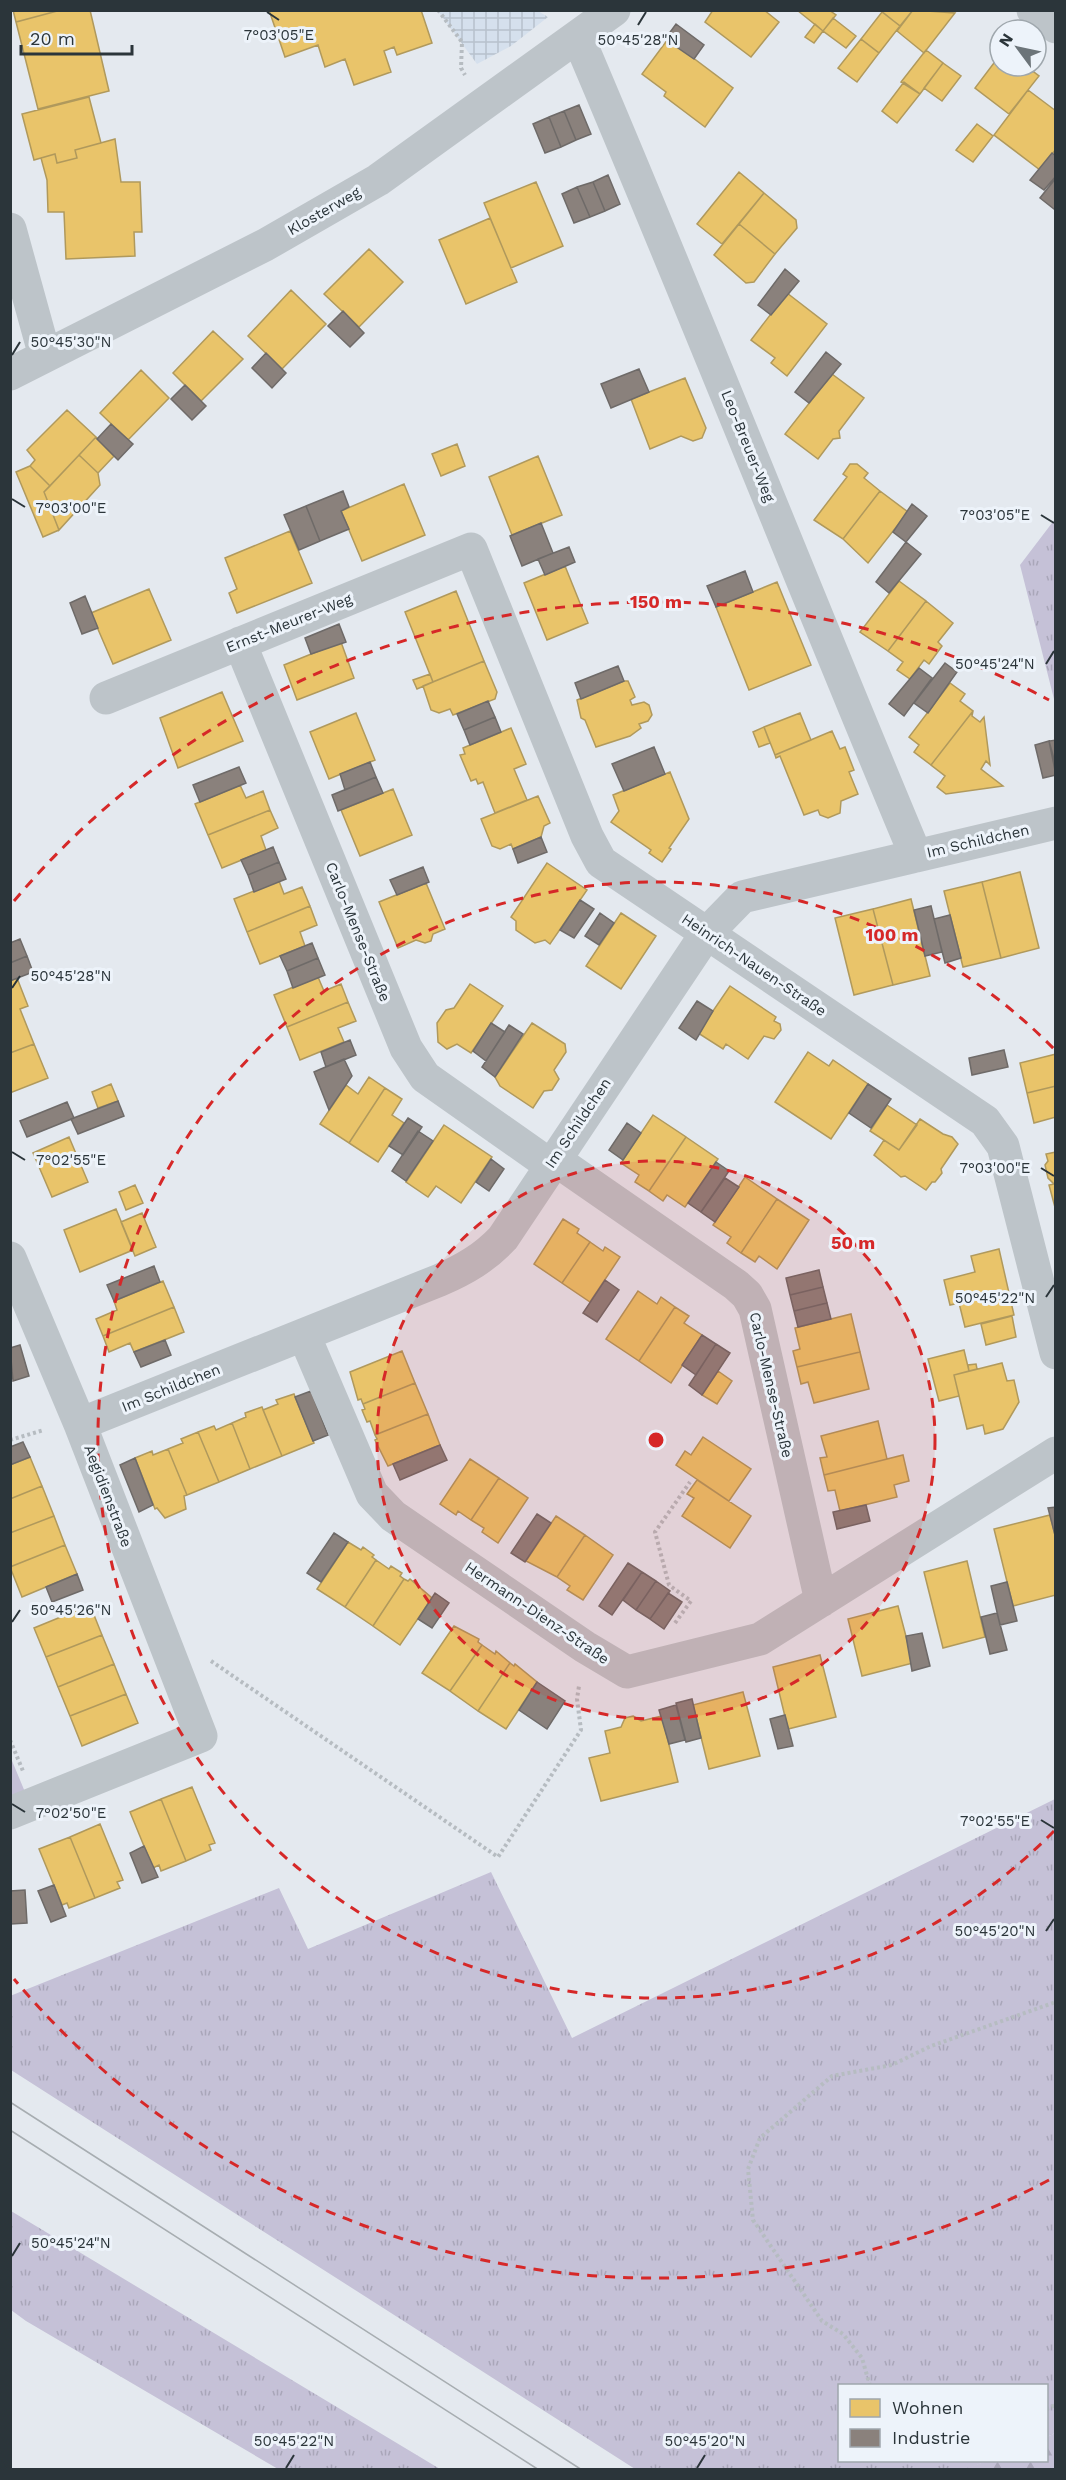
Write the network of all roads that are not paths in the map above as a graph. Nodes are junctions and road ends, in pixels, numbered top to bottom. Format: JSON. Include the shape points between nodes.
{"nodes":[{"id":1,"x":614,"y":10,"type":"edge"},
{"id":2,"x":1033,"y":10,"type":"edge"},
{"id":3,"x":1056,"y":27,"type":"edge"},
{"id":4,"x":578,"y":37,"type":"junction"},
{"id":5,"x":10,"y":229,"type":"edge"},
{"id":6,"x":45,"y":356,"type":"junction"},
{"id":7,"x":10,"y":374,"type":"edge"},
{"id":8,"x":471,"y":549,"type":"joint"},
{"id":9,"x":240,"y":643,"type":"junction"},
{"id":10,"x":106,"y":698,"type":"dead end"},
{"id":11,"x":1056,"y":823,"type":"edge"},
{"id":12,"x":916,"y":856,"type":"junction"},
{"id":13,"x":706,"y":934,"type":"junction"},
{"id":14,"x":552,"y":1162,"type":"junction"},
{"id":15,"x":11,"y":1261,"type":"edge"},
{"id":16,"x":304,"y":1335,"type":"junction"},
{"id":17,"x":1056,"y":1353,"type":"edge"},
{"id":18,"x":80,"y":1424,"type":"junction"},
{"id":19,"x":1056,"y":1453,"type":"edge"},
{"id":20,"x":821,"y":1601,"type":"junction"},
{"id":21,"x":10,"y":1813,"type":"edge"}],
"edges":[{"from":1,"to":4,"type":"street","name":"Klosterweg"},
{"from":2,"to":3,"type":"street"},
{"from":4,"to":6,"type":"street","name":"Klosterweg","via":[[378,180],[265,245]]},
{"from":4,"to":12,"type":"street","name":"Leo-Breuer-Weg","via":[[688,295],[804,590]]},
{"from":5,"to":6,"type":"street"},
{"from":6,"to":7,"type":"street","name":"Klosterweg"},
{"from":8,"to":9,"type":"street","name":"Ernst-Meurer-Weg"},
{"from":8,"to":13,"type":"street","name":"Heinrich-Nauen-Straße","via":[[601,862]]},
{"from":9,"to":10,"type":"street","name":"Ernst-Meurer-Weg"},
{"from":9,"to":14,"type":"street","name":"Carlo-Mense-Straße","via":[[406,1048],[425,1077]]},
{"from":11,"to":12,"type":"street","name":"Im Schildchen"},
{"from":12,"to":13,"type":"street","name":"Im Schildchen","via":[[742,897]]},
{"from":13,"to":14,"type":"street","name":"Im Schildchen"},
{"from":13,"to":17,"type":"street","name":"Heinrich-Nauen-Straße","via":[[985,1121],[996,1133],[1003,1146]]},
{"from":14,"to":16,"type":"street","name":"Im Schildchen","via":[[503,1238],[480,1260]]},
{"from":14,"to":20,"type":"street","name":"Carlo-Mense-Straße","via":[[747,1295],[755,1309]]},
{"from":15,"to":18,"type":"street","name":"Aegidienstraße"},
{"from":16,"to":18,"type":"street","name":"Im Schildchen"},
{"from":16,"to":20,"type":"street","name":"Hermann-Dienz-Straße","via":[[372,1494],[393,1516],[627,1672],[760,1639]]},
{"from":18,"to":21,"type":"street","name":"Aegidienstraße","via":[[201,1736]]},
{"from":19,"to":20,"type":"street","name":"Hermann-Dienz-Straße"}]}
